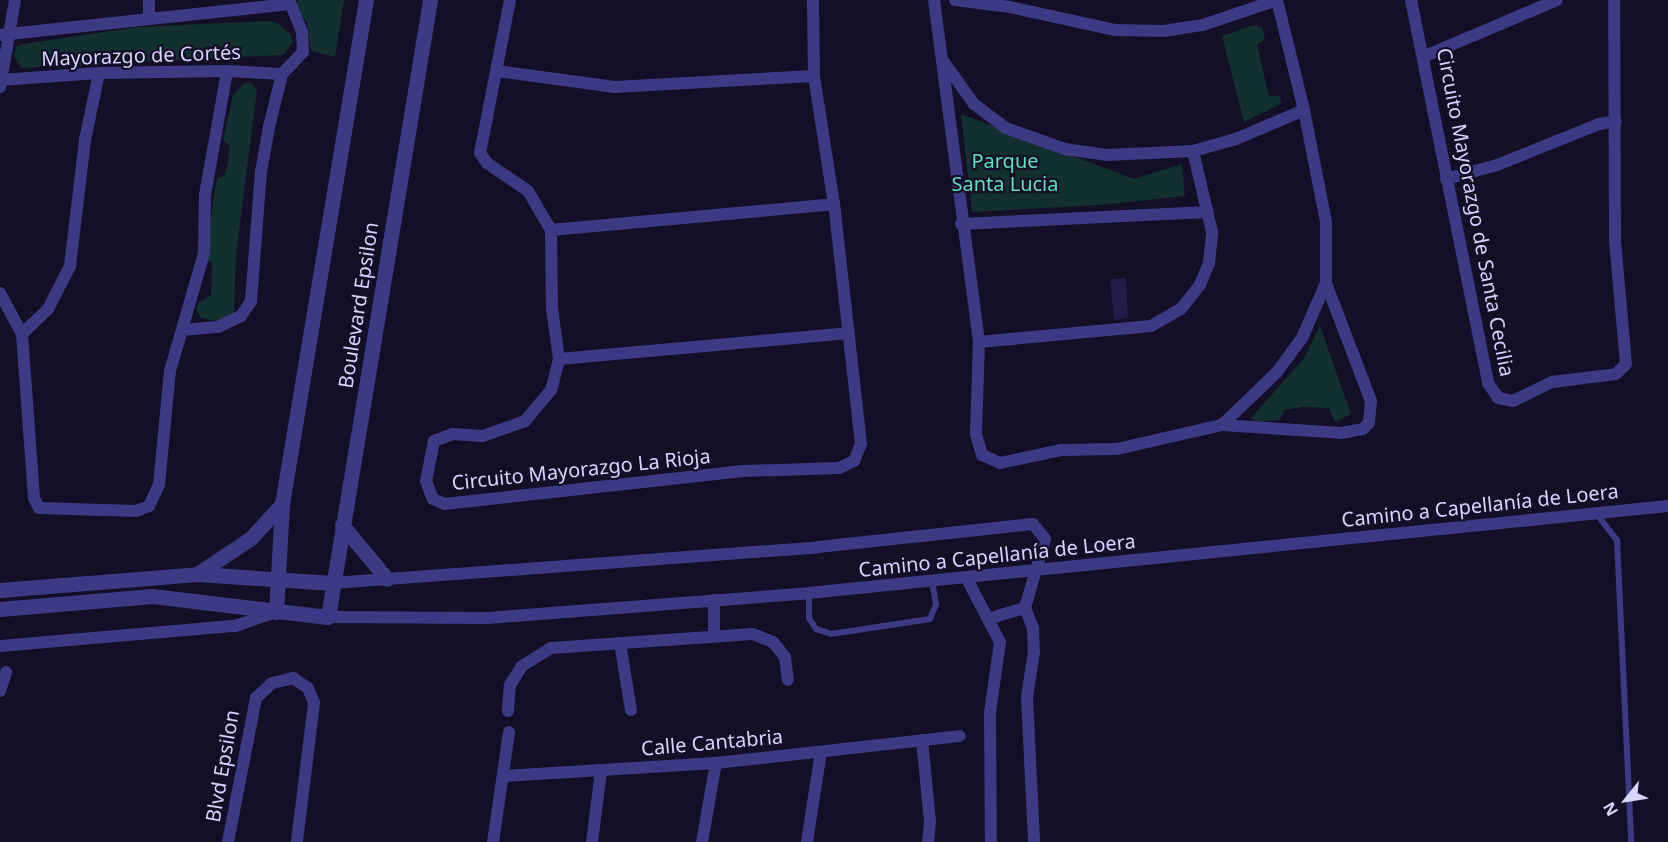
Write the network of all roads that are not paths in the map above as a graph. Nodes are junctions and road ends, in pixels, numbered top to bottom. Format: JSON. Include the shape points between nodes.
{"nodes":[{"id":1,"x":15,"y":0,"type":"edge"},
{"id":2,"x":149,"y":0,"type":"edge"},
{"id":3,"x":366,"y":0,"type":"edge"},
{"id":4,"x":430,"y":0,"type":"edge"},
{"id":5,"x":510,"y":0,"type":"edge"},
{"id":6,"x":813,"y":0,"type":"edge"},
{"id":7,"x":934,"y":0,"type":"edge"},
{"id":8,"x":955,"y":0,"type":"edge"},
{"id":9,"x":1276,"y":0,"type":"edge"},
{"id":10,"x":1411,"y":0,"type":"edge"},
{"id":11,"x":1557,"y":0,"type":"edge"},
{"id":12,"x":1614,"y":0,"type":"edge"},
{"id":13,"x":289,"y":2,"type":"edge"},
{"id":14,"x":149,"y":16,"type":"junction"},
{"id":15,"x":4,"y":34,"type":"edge"},
{"id":16,"x":1425,"y":56,"type":"junction"},
{"id":17,"x":942,"y":60,"type":"junction"},
{"id":18,"x":227,"y":71,"type":"junction"},
{"id":19,"x":497,"y":71,"type":"junction"},
{"id":20,"x":99,"y":73,"type":"junction"},
{"id":21,"x":282,"y":74,"type":"junction"},
{"id":22,"x":814,"y":76,"type":"junction"},
{"id":23,"x":1,"y":82,"type":"edge"},
{"id":24,"x":1305,"y":110,"type":"junction"},
{"id":25,"x":1616,"y":121,"type":"junction"},
{"id":26,"x":1193,"y":151,"type":"junction"},
{"id":27,"x":1446,"y":179,"type":"junction"},
{"id":28,"x":834,"y":204,"type":"junction"},
{"id":29,"x":1208,"y":212,"type":"junction"},
{"id":30,"x":961,"y":224,"type":"junction"},
{"id":31,"x":551,"y":230,"type":"junction"},
{"id":32,"x":1326,"y":283,"type":"junction"},
{"id":33,"x":0,"y":292,"type":"edge"},
{"id":34,"x":182,"y":330,"type":"junction"},
{"id":35,"x":849,"y":333,"type":"junction"},
{"id":36,"x":22,"y":334,"type":"junction"},
{"id":37,"x":979,"y":342,"type":"junction"},
{"id":38,"x":559,"y":359,"type":"junction"},
{"id":39,"x":1222,"y":425,"type":"junction"},
{"id":40,"x":282,"y":504,"type":"junction"},
{"id":41,"x":1668,"y":506,"type":"edge"},
{"id":42,"x":1595,"y":512,"type":"junction"},
{"id":43,"x":342,"y":525,"type":"junction"},
{"id":44,"x":1037,"y":572,"type":"junction"},
{"id":45,"x":197,"y":574,"type":"junction"},
{"id":46,"x":276,"y":578,"type":"junction"},
{"id":47,"x":387,"y":579,"type":"junction"},
{"id":48,"x":968,"y":579,"type":"junction"},
{"id":49,"x":932,"y":582,"type":"junction"},
{"id":50,"x":333,"y":583,"type":"junction"},
{"id":51,"x":0,"y":590,"type":"edge"},
{"id":52,"x":808,"y":593,"type":"junction"},
{"id":53,"x":714,"y":600,"type":"junction"},
{"id":54,"x":1025,"y":608,"type":"junction"},
{"id":55,"x":0,"y":609,"type":"edge"},
{"id":56,"x":276,"y":612,"type":"junction"},
{"id":57,"x":328,"y":617,"type":"junction"},
{"id":58,"x":988,"y":620,"type":"junction"},
{"id":59,"x":714,"y":636,"type":"junction"},
{"id":60,"x":620,"y":643,"type":"junction"},
{"id":61,"x":0,"y":646,"type":"edge"},
{"id":62,"x":6,"y":672,"type":"dead end"},
{"id":63,"x":788,"y":680,"type":"dead end"},
{"id":64,"x":0,"y":691,"type":"edge"},
{"id":65,"x":631,"y":710,"type":"dead end"},
{"id":66,"x":508,"y":711,"type":"dead end"},
{"id":67,"x":509,"y":732,"type":"dead end"},
{"id":68,"x":960,"y":736,"type":"dead end"},
{"id":69,"x":922,"y":740,"type":"junction"},
{"id":70,"x":821,"y":752,"type":"junction"},
{"id":71,"x":716,"y":763,"type":"junction"},
{"id":72,"x":601,"y":771,"type":"junction"},
{"id":73,"x":504,"y":776,"type":"junction"},
{"id":74,"x":228,"y":842,"type":"edge"},
{"id":75,"x":297,"y":842,"type":"edge"},
{"id":76,"x":493,"y":842,"type":"edge"},
{"id":77,"x":592,"y":842,"type":"edge"},
{"id":78,"x":702,"y":842,"type":"edge"},
{"id":79,"x":807,"y":842,"type":"edge"},
{"id":80,"x":928,"y":842,"type":"edge"},
{"id":81,"x":991,"y":842,"type":"edge"},
{"id":82,"x":1034,"y":842,"type":"edge"},
{"id":83,"x":1631,"y":842,"type":"edge"}],
"edges":[{"from":1,"to":15,"type":"street"},
{"from":2,"to":14,"type":"street"},
{"from":3,"to":40,"type":"street"},
{"from":4,"to":43,"type":"street","name":"Boulevard Epsilon"},
{"from":5,"to":19,"type":"street","name":"Circuito Mayorazgo La Rioja"},
{"from":6,"to":22,"type":"street","name":"Circuito Mayorazgo La Rioja"},
{"from":7,"to":17,"type":"street"},
{"from":8,"to":9,"type":"street","via":[[1010,7],[1115,30],[1164,31],[1203,25]]},
{"from":9,"to":24,"type":"street"},
{"from":10,"to":16,"type":"street","name":"Circuito Mayorazgo de Santa Cecilia"},
{"from":11,"to":16,"type":"street"},
{"from":12,"to":25,"type":"street","name":"Circuito Mayorazgo de Santa Cecilia"},
{"from":13,"to":14,"type":"street","name":"Mayorazgo de Cortés"},
{"from":13,"to":21,"type":"street","via":[[302,32],[303,52]]},
{"from":14,"to":15,"type":"street","name":"Mayorazgo de Cortés"},
{"from":15,"to":23,"type":"street"},
{"from":16,"to":27,"type":"street","name":"Circuito Mayorazgo de Santa Cecilia"},
{"from":17,"to":26,"type":"street","via":[[986,115],[1031,139],[1107,155]]},
{"from":17,"to":30,"type":"street"},
{"from":18,"to":20,"type":"street","name":"Mayorazgo de Cortés"},
{"from":18,"to":21,"type":"street","name":"Mayorazgo de Cortés"},
{"from":18,"to":34,"type":"street","via":[[205,195],[204,253]]},
{"from":19,"to":22,"type":"street","via":[[615,87]]},
{"from":19,"to":31,"type":"street","name":"Circuito Mayorazgo La Rioja","via":[[480,153],[487,164],[528,191]]},
{"from":20,"to":23,"type":"street","name":"Mayorazgo de Cortés"},
{"from":20,"to":36,"type":"street","via":[[85,140],[70,266],[48,309]]},
{"from":21,"to":34,"type":"street","via":[[261,172],[251,301],[241,316],[218,327]]},
{"from":22,"to":28,"type":"street","name":"Circuito Mayorazgo La Rioja"},
{"from":24,"to":26,"type":"street","via":[[1236,139]]},
{"from":24,"to":32,"type":"street","via":[[1326,222]]},
{"from":25,"to":27,"type":"street","via":[[1599,124],[1497,165]]},
{"from":25,"to":27,"type":"street","name":"Circuito Mayorazgo de Santa Cecilia","via":[[1615,240],[1627,356],[1616,374],[1552,382],[1513,401],[1498,398],[1492,391]]},
{"from":26,"to":29,"type":"street"},
{"from":28,"to":31,"type":"street"},
{"from":28,"to":35,"type":"street","name":"Circuito Mayorazgo La Rioja"},
{"from":29,"to":30,"type":"street"},
{"from":29,"to":37,"type":"street","via":[[1212,232],[1205,274],[1181,309],[1170,317],[1151,326]]},
{"from":30,"to":37,"type":"street"},
{"from":31,"to":38,"type":"street","name":"Circuito Mayorazgo La Rioja","via":[[552,308]]},
{"from":32,"to":39,"type":"street","via":[[1302,338],[1277,372]]},
{"from":32,"to":39,"type":"street","via":[[1371,401],[1369,423],[1363,429],[1341,433]]},
{"from":33,"to":36,"type":"street"},
{"from":34,"to":36,"type":"street","via":[[166,398],[159,484],[151,504],[136,511],[50,511],[37,505]]},
{"from":35,"to":38,"type":"street"},
{"from":35,"to":38,"type":"street","name":"Circuito Mayorazgo La Rioja","via":[[861,444],[849,465],[743,471],[458,502],[433,499],[426,478],[434,441],[453,434],[483,436],[525,421],[551,390]]},
{"from":37,"to":39,"type":"street","via":[[976,434],[980,450],[990,461],[1000,463],[1061,450],[1117,449]]},
{"from":40,"to":45,"type":"street","via":[[251,538]]},
{"from":40,"to":46,"type":"street"},
{"from":41,"to":42,"type":"street","name":"Camino a Capellanía de Loera"},
{"from":42,"to":44,"type":"street","name":"Camino a Capellanía de Loera"},
{"from":42,"to":83,"type":"lane","via":[[1617,540]]},
{"from":43,"to":47,"type":"street"},
{"from":43,"to":50,"type":"street","name":"Boulevard Epsilon"},
{"from":44,"to":47,"type":"street","via":[[1045,539],[1041,529],[1029,523],[818,547]]},
{"from":44,"to":48,"type":"street","name":"Camino a Capellanía de Loera"},
{"from":44,"to":54,"type":"street"},
{"from":45,"to":46,"type":"street"},
{"from":45,"to":51,"type":"street"},
{"from":46,"to":50,"type":"street"},
{"from":46,"to":56,"type":"street"},
{"from":47,"to":50,"type":"street"},
{"from":48,"to":49,"type":"street","name":"Camino a Capellanía de Loera"},
{"from":48,"to":58,"type":"street"},
{"from":49,"to":52,"type":"street","name":"Camino a Capellanía de Loera"},
{"from":49,"to":52,"type":"lane","via":[[936,604],[930,619],[831,634],[816,629],[809,618]]},
{"from":50,"to":57,"type":"street","name":"Boulevard Epsilon"},
{"from":52,"to":53,"type":"street","name":"Camino a Capellanía de Loera"},
{"from":53,"to":57,"type":"street","name":"Camino a Capellanía de Loera","via":[[488,618]]},
{"from":53,"to":59,"type":"street"},
{"from":54,"to":58,"type":"street"},
{"from":54,"to":82,"type":"street","via":[[1034,640],[1027,697]]},
{"from":55,"to":56,"type":"street","via":[[152,596],[217,601]]},
{"from":56,"to":57,"type":"street"},
{"from":56,"to":61,"type":"street","via":[[235,626]]},
{"from":58,"to":81,"type":"street","via":[[1000,642],[990,712]]},
{"from":59,"to":60,"type":"street"},
{"from":59,"to":63,"type":"street","via":[[753,634],[773,642],[785,657]]},
{"from":60,"to":65,"type":"street"},
{"from":60,"to":66,"type":"street","via":[[551,648],[522,666],[510,685]]},
{"from":62,"to":64,"type":"street"},
{"from":67,"to":73,"type":"street"},
{"from":68,"to":69,"type":"street","name":"Calle Cantabria"},
{"from":69,"to":70,"type":"street","name":"Calle Cantabria"},
{"from":69,"to":80,"type":"street","via":[[930,821]]},
{"from":70,"to":71,"type":"street","name":"Calle Cantabria"},
{"from":70,"to":79,"type":"street"},
{"from":71,"to":72,"type":"street","name":"Calle Cantabria"},
{"from":71,"to":78,"type":"street"},
{"from":72,"to":73,"type":"street","name":"Calle Cantabria"},
{"from":72,"to":77,"type":"street"},
{"from":73,"to":76,"type":"street"},
{"from":74,"to":75,"type":"street","name":"Blvd Epsilon","via":[[256,698],[264,688],[293,678],[308,688],[314,703]]}]}
